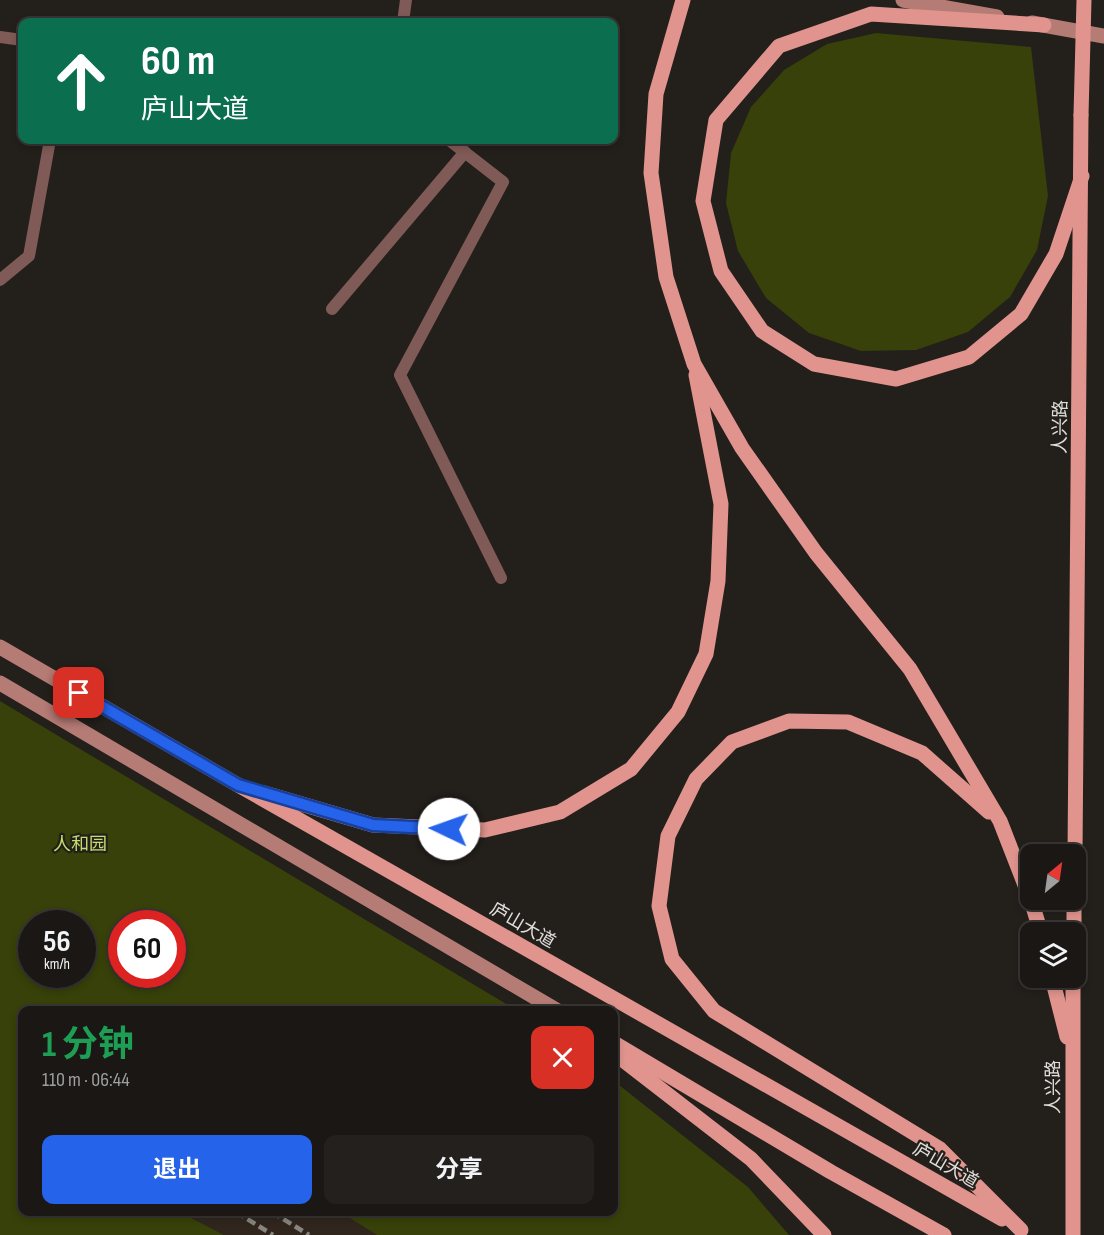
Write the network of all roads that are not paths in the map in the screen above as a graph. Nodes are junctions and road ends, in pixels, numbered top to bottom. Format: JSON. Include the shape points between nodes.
{"nodes":[{"id":1,"x":406,"y":0,"type":"edge"},
{"id":2,"x":903,"y":0,"type":"edge"},
{"id":3,"x":1084,"y":0,"type":"edge"},
{"id":4,"x":682,"y":2,"type":"edge"},
{"id":5,"x":404,"y":18,"type":"edge"},
{"id":6,"x":1044,"y":25,"type":"junction"},
{"id":7,"x":1104,"y":36,"type":"edge"},
{"id":8,"x":0,"y":37,"type":"edge"},
{"id":9,"x":18,"y":39,"type":"edge"},
{"id":10,"x":49,"y":144,"type":"edge"},
{"id":11,"x":454,"y":144,"type":"edge"},
{"id":12,"x":465,"y":152,"type":"junction"},
{"id":13,"x":1082,"y":176,"type":"junction"},
{"id":14,"x":0,"y":280,"type":"edge"},
{"id":15,"x":332,"y":309,"type":"dead end"},
{"id":16,"x":694,"y":364,"type":"junction"},
{"id":17,"x":501,"y":578,"type":"dead end"},
{"id":18,"x":0,"y":647,"type":"edge"},
{"id":19,"x":0,"y":683,"type":"edge"},
{"id":20,"x":238,"y":785,"type":"junction"},
{"id":21,"x":1000,"y":821,"type":"junction"},
{"id":22,"x":1075,"y":844,"type":"edge"},
{"id":23,"x":1020,"y":871,"type":"edge"},
{"id":24,"x":1055,"y":988,"type":"edge"},
{"id":25,"x":1073,"y":988,"type":"edge"},
{"id":26,"x":549,"y":1006,"type":"edge"},
{"id":27,"x":618,"y":1045,"type":"edge"},
{"id":28,"x":618,"y":1056,"type":"edge"},
{"id":29,"x":1072,"y":1058,"type":"junction"},
{"id":30,"x":1025,"y":1233,"type":"edge"},
{"id":31,"x":824,"y":1235,"type":"edge"},
{"id":32,"x":944,"y":1235,"type":"edge"},
{"id":33,"x":1073,"y":1235,"type":"edge"}],
"edges":[{"from":1,"to":5,"type":"lane"},
{"from":2,"to":6,"type":"main road"},
{"from":3,"to":13,"type":"main road","name":"人兴路","bridge":true},
{"from":4,"to":16,"type":"main road","via":[[656,94],[651,173],[666,277]]},
{"from":6,"to":7,"type":"main road"},
{"from":6,"to":13,"type":"main road","via":[[871,14],[779,46],[716,120],[703,201],[721,271],[762,331],[814,364],[896,379],[969,357],[1022,314],[1056,254]]},
{"from":8,"to":9,"type":"lane"},
{"from":10,"to":14,"type":"lane","via":[[29,256]]},
{"from":11,"to":12,"type":"lane"},
{"from":12,"to":15,"type":"lane"},
{"from":12,"to":17,"type":"lane","via":[[503,182],[400,375]]},
{"from":13,"to":22,"type":"main road","name":"人兴路"},
{"from":16,"to":20,"type":"main road","via":[[721,504],[718,581],[706,654],[678,712],[631,769],[560,812],[485,830],[373,825]]},
{"from":16,"to":21,"type":"main road","via":[[742,448],[816,553],[910,669]]},
{"from":18,"to":20,"type":"main road","name":"庐山大道"},
{"from":19,"to":26,"type":"main road"},
{"from":20,"to":30,"type":"main road","name":"庐山大道"},
{"from":21,"to":23,"type":"main road"},
{"from":21,"to":30,"type":"main road","via":[[922,753],[848,722],[789,721],[732,742],[696,779],[668,836],[659,906],[672,959],[714,1011],[940,1149]]},
{"from":24,"to":29,"type":"main road"},
{"from":25,"to":29,"type":"main road","name":"人兴路"},
{"from":27,"to":32,"type":"main road"},
{"from":28,"to":31,"type":"main road","via":[[751,1159]]},
{"from":29,"to":33,"type":"main road","name":"人兴路"}]}
